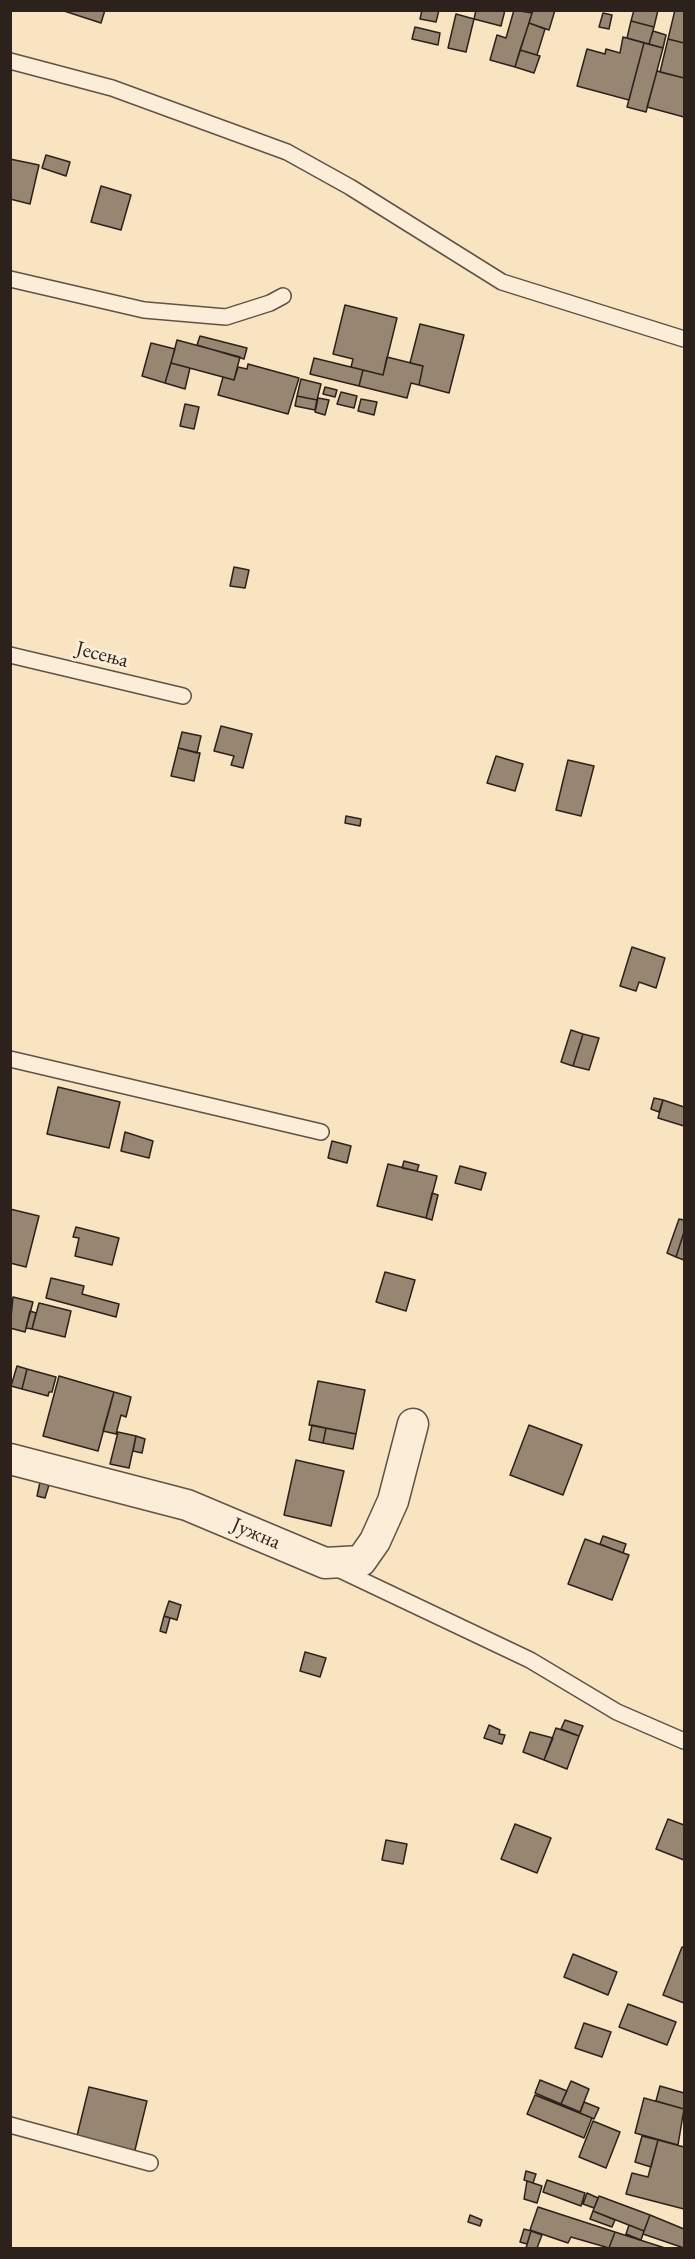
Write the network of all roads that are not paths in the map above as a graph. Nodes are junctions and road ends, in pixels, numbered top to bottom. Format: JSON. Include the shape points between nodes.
{"nodes":[{"id":1,"x":10,"y":61,"type":"edge"},
{"id":2,"x":10,"y":279,"type":"edge"},
{"id":3,"x":283,"y":296,"type":"dead end"},
{"id":4,"x":684,"y":339,"type":"edge"},
{"id":5,"x":10,"y":655,"type":"edge"},
{"id":6,"x":183,"y":696,"type":"dead end"},
{"id":7,"x":10,"y":1059,"type":"edge"},
{"id":8,"x":321,"y":1132,"type":"dead end"},
{"id":9,"x":412,"y":1424,"type":"dead end"},
{"id":10,"x":10,"y":1459,"type":"edge"},
{"id":11,"x":325,"y":1563,"type":"junction"},
{"id":12,"x":684,"y":1741,"type":"edge"},
{"id":13,"x":10,"y":2125,"type":"edge"},
{"id":14,"x":150,"y":2163,"type":"dead end"}],
"edges":[{"from":1,"to":4,"type":"lane","via":[[112,88],[287,152],[502,282]]},
{"from":2,"to":3,"type":"lane","via":[[144,310],[226,317]]},
{"from":5,"to":6,"type":"lane","name":"Јесења"},
{"from":7,"to":8,"type":"lane"},
{"from":9,"to":11,"type":"street","name":"Јужна","via":[[393,1501],[375,1541],[361,1561]]},
{"from":10,"to":11,"type":"street","name":"Јужна","via":[[188,1505]]},
{"from":11,"to":12,"type":"lane","via":[[530,1660],[617,1712]]},
{"from":13,"to":14,"type":"lane"}]}
